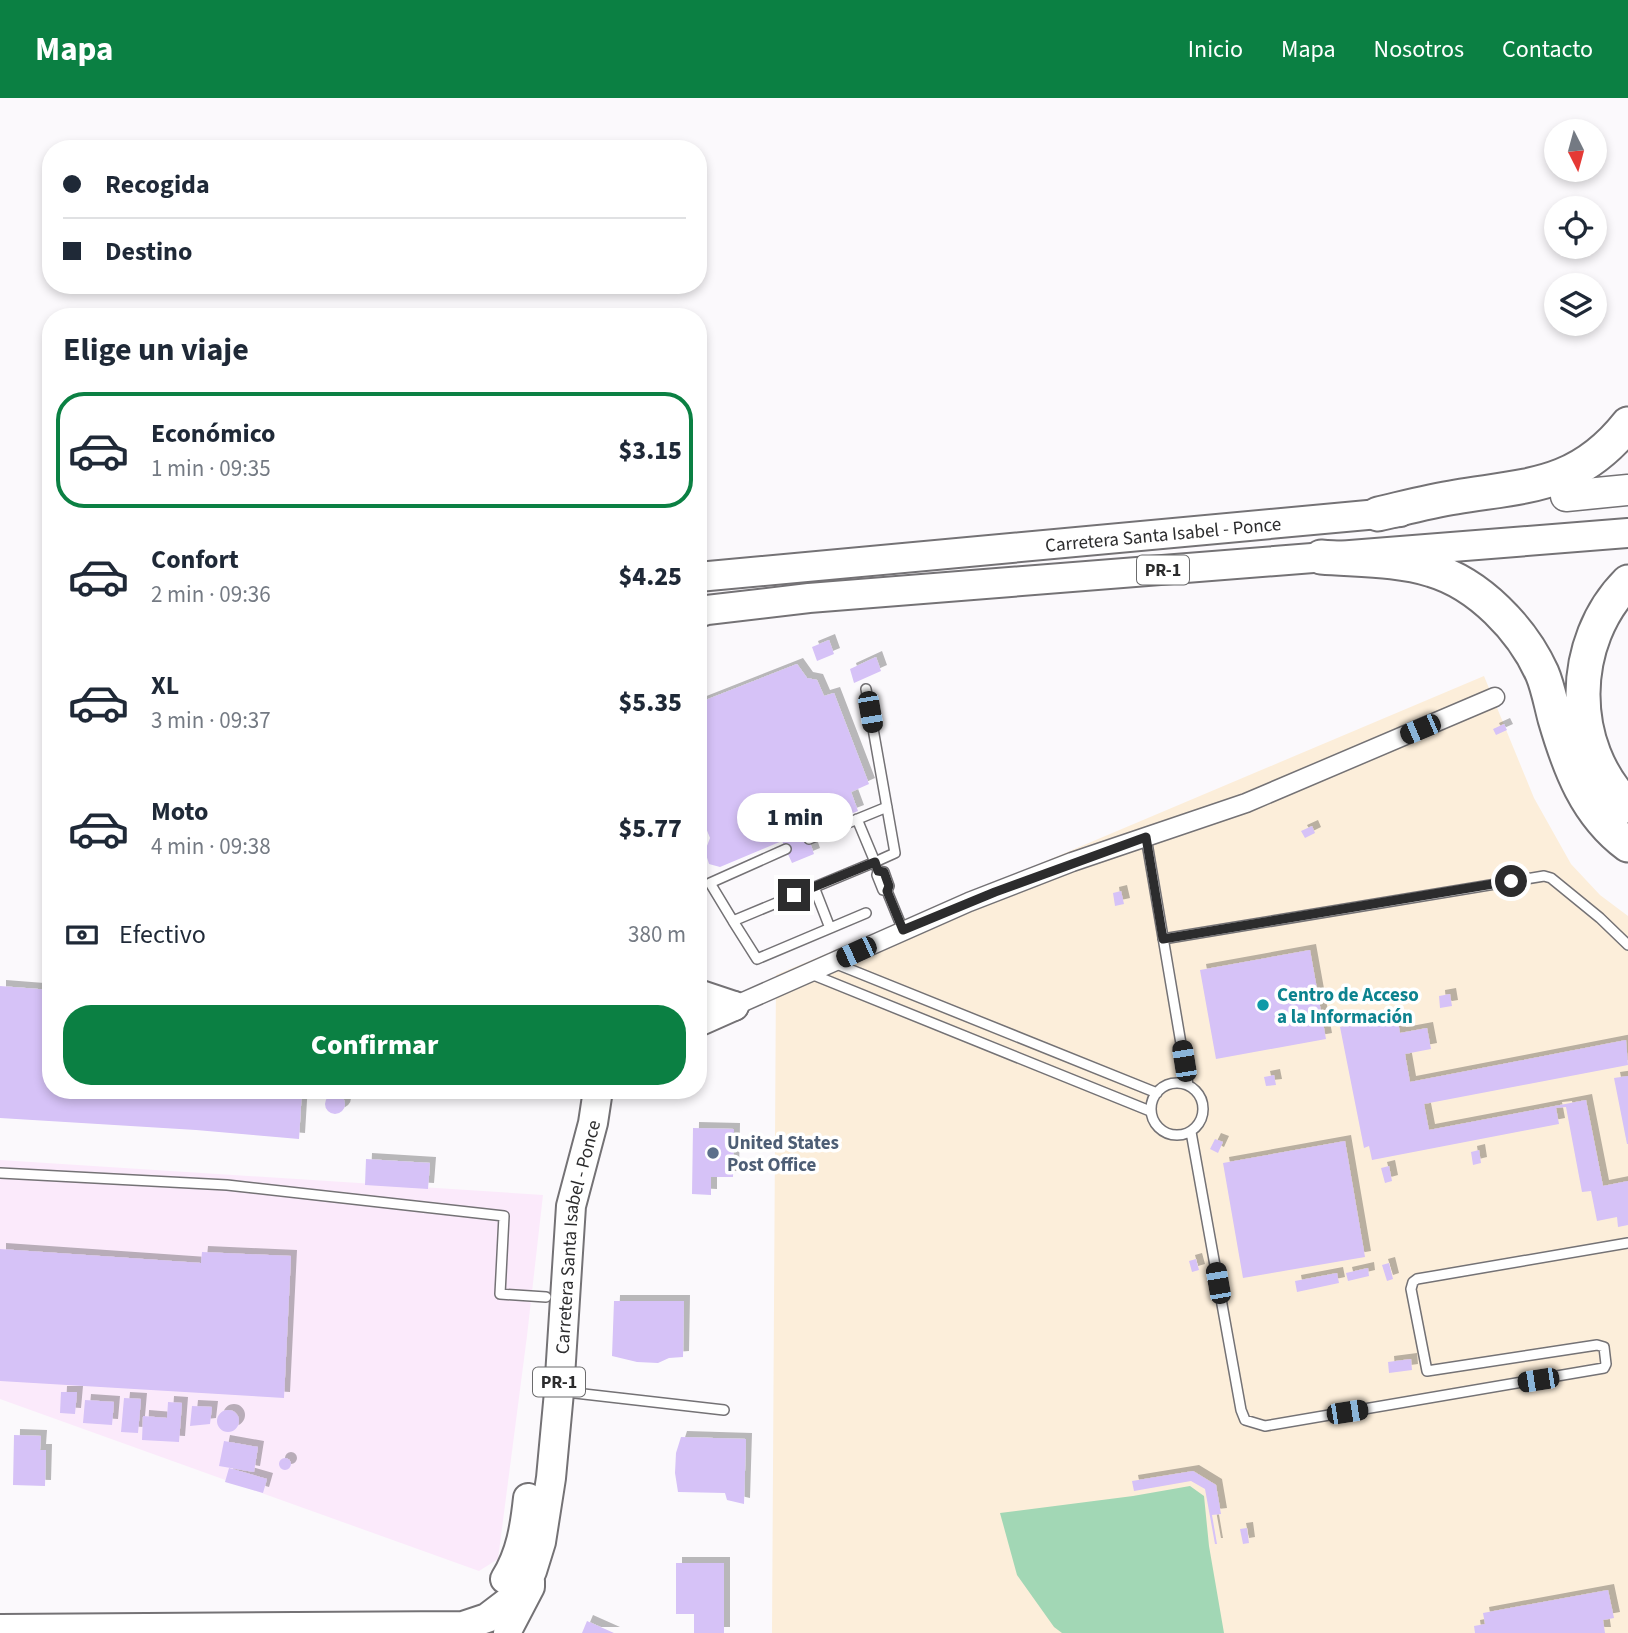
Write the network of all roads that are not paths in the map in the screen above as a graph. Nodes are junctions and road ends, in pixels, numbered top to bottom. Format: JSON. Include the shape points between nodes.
{"nodes":[{"id":1,"x":1628,"y":425,"type":"edge"},
{"id":2,"x":1628,"y":490,"type":"edge"},
{"id":3,"x":1566,"y":496,"type":"joint"},
{"id":4,"x":1378,"y":514,"type":"junction"},
{"id":5,"x":1628,"y":533,"type":"edge"},
{"id":6,"x":1321,"y":557,"type":"junction"},
{"id":7,"x":707,"y":576,"type":"edge"},
{"id":8,"x":1628,"y":582,"type":"edge"},
{"id":9,"x":707,"y":610,"type":"edge"},
{"id":10,"x":866,"y":689,"type":"dead end"},
{"id":11,"x":1495,"y":698,"type":"dead end"},
{"id":12,"x":1628,"y":806,"type":"edge"},
{"id":13,"x":887,"y":807,"type":"junction"},
{"id":14,"x":857,"y":819,"type":"junction"},
{"id":15,"x":1146,"y":837,"type":"junction"},
{"id":16,"x":809,"y":839,"type":"dead end"},
{"id":17,"x":1628,"y":845,"type":"edge"},
{"id":18,"x":786,"y":849,"type":"dead end"},
{"id":19,"x":877,"y":867,"type":"junction"},
{"id":20,"x":814,"y":887,"type":"junction"},
{"id":21,"x":866,"y":913,"type":"dead end"},
{"id":22,"x":733,"y":921,"type":"junction"},
{"id":23,"x":830,"y":928,"type":"junction"},
{"id":24,"x":903,"y":930,"type":"junction"},
{"id":25,"x":1163,"y":939,"type":"junction"},
{"id":26,"x":1628,"y":945,"type":"edge"},
{"id":27,"x":832,"y":963,"type":"junction"},
{"id":28,"x":809,"y":973,"type":"junction"},
{"id":29,"x":707,"y":997,"type":"edge"},
{"id":30,"x":707,"y":1006,"type":"edge"},
{"id":31,"x":734,"y":1006,"type":"junction"},
{"id":32,"x":951,"y":1010,"type":"junction"},
{"id":33,"x":707,"y":1018,"type":"edge"},
{"id":34,"x":944,"y":1027,"type":"junction"},
{"id":35,"x":1188,"y":1085,"type":"junction"},
{"id":36,"x":1157,"y":1093,"type":"junction"},
{"id":37,"x":579,"y":1099,"type":"edge"},
{"id":38,"x":597,"y":1099,"type":"edge"},
{"id":39,"x":608,"y":1099,"type":"edge"},
{"id":40,"x":1150,"y":1111,"type":"junction"},
{"id":41,"x":593,"y":1123,"type":"junction"},
{"id":42,"x":1191,"y":1132,"type":"junction"},
{"id":43,"x":0,"y":1173,"type":"edge"},
{"id":44,"x":1628,"y":1243,"type":"edge"},
{"id":45,"x":546,"y":1297,"type":"junction"},
{"id":46,"x":549,"y":1391,"type":"junction"},
{"id":47,"x":724,"y":1410,"type":"dead end"},
{"id":48,"x":532,"y":1571,"type":"junction"},
{"id":49,"x":0,"y":1629,"type":"edge"},
{"id":50,"x":452,"y":1630,"type":"edge"},
{"id":51,"x":38,"y":1631,"type":"edge"},
{"id":52,"x":507,"y":1633,"type":"edge"}],
"edges":[{"from":1,"to":4,"type":"highway","via":[[1592,459],[1536,486]]},
{"from":2,"to":3,"type":"highway","name":"Carretera Santa Isabel - Ponce","number":"PR-1"},
{"from":3,"to":4,"type":"main road","name":"Carretera Santa Isabel - Ponce","number":"PR-1"},
{"from":4,"to":7,"type":"main road","name":"Carretera Santa Isabel - Ponce","number":"PR-1"},
{"from":5,"to":6,"type":"main road","name":"Carretera Santa Isabel - Ponce","number":"PR-1"},
{"from":6,"to":9,"type":"main road","name":"Carretera Santa Isabel - Ponce","number":"PR-1"},
{"from":6,"to":17,"type":"highway","via":[[1433,570],[1499,611],[1542,673],[1578,786],[1591,807]]},
{"from":8,"to":12,"type":"highway","via":[[1600,618],[1589,645],[1582,688],[1593,749],[1603,774]]},
{"from":10,"to":13,"type":"lane"},
{"from":11,"to":15,"type":"street","via":[[1246,803]]},
{"from":13,"to":14,"type":"lane"},
{"from":13,"to":19,"type":"lane","via":[[895,853]]},
{"from":14,"to":16,"type":"lane"},
{"from":14,"to":19,"type":"lane"},
{"from":15,"to":24,"type":"street"},
{"from":15,"to":25,"type":"lane"},
{"from":18,"to":22,"type":"lane","via":[[710,883]]},
{"from":19,"to":20,"type":"lane"},
{"from":19,"to":24,"type":"lane","via":[[884,872]]},
{"from":20,"to":22,"type":"lane"},
{"from":20,"to":23,"type":"lane"},
{"from":21,"to":23,"type":"lane"},
{"from":22,"to":23,"type":"lane","via":[[757,959]]},
{"from":24,"to":27,"type":"street"},
{"from":25,"to":26,"type":"lane","via":[[1544,876]]},
{"from":25,"to":35,"type":"lane"},
{"from":27,"to":28,"type":"street"},
{"from":27,"to":32,"type":"lane"},
{"from":28,"to":31,"type":"street"},
{"from":28,"to":34,"type":"lane"},
{"from":29,"to":31,"type":"main road"},
{"from":30,"to":31,"type":"street"},
{"from":31,"to":33,"type":"main road"},
{"from":32,"to":34,"type":"lane"},
{"from":32,"to":36,"type":"lane"},
{"from":34,"to":40,"type":"lane"},
{"from":35,"to":36,"type":"lane","via":[[1170,1084]]},
{"from":35,"to":42,"type":"lane","via":[[1203,1107]]},
{"from":36,"to":40,"type":"lane"},
{"from":37,"to":45,"type":"main road","name":"Carretera Santa Isabel - Ponce","number":"PR-1","via":[[553,1217]]},
{"from":38,"to":41,"type":"main road","name":"Carretera Santa Isabel - Ponce","number":"PR-1"},
{"from":39,"to":41,"type":"main road"},
{"from":40,"to":42,"type":"lane","via":[[1161,1131],[1172,1135]]},
{"from":41,"to":46,"type":"main road","name":"Carretera Santa Isabel - Ponce","number":"PR-1","via":[[571,1206]]},
{"from":42,"to":44,"type":"lane","via":[[1241,1410],[1245,1420],[1254,1424],[1265,1426],[1604,1368],[1604,1347],[1597,1345],[1427,1371],[1411,1289],[1417,1279]]},
{"from":43,"to":45,"type":"lane","via":[[227,1185],[504,1216],[500,1294]]},
{"from":45,"to":46,"type":"main road","name":"Carretera Santa Isabel - Ponce","number":"PR-1"},
{"from":46,"to":47,"type":"lane"},
{"from":46,"to":48,"type":"main road","name":"Carretera Santa Isabel - Ponce","number":"PR-1","via":[[551,1478]]},
{"from":46,"to":50,"type":"main road","name":"Carretera Santa Isabel - Ponce","number":"PR-1","via":[[513,1566],[498,1587]]},
{"from":48,"to":50,"type":"main road","name":"Carretera Santa Isabel - Ponce","number":"PR-1","via":[[495,1612]]},
{"from":48,"to":52,"type":"main road","via":[[531,1587]]},
{"from":49,"to":51,"type":"main road","name":"Carretera Santa Isabel - Ponce","number":"PR-1"},
{"from":50,"to":51,"type":"main road","name":"Carretera Santa Isabel - Ponce","number":"PR-1"}]}
